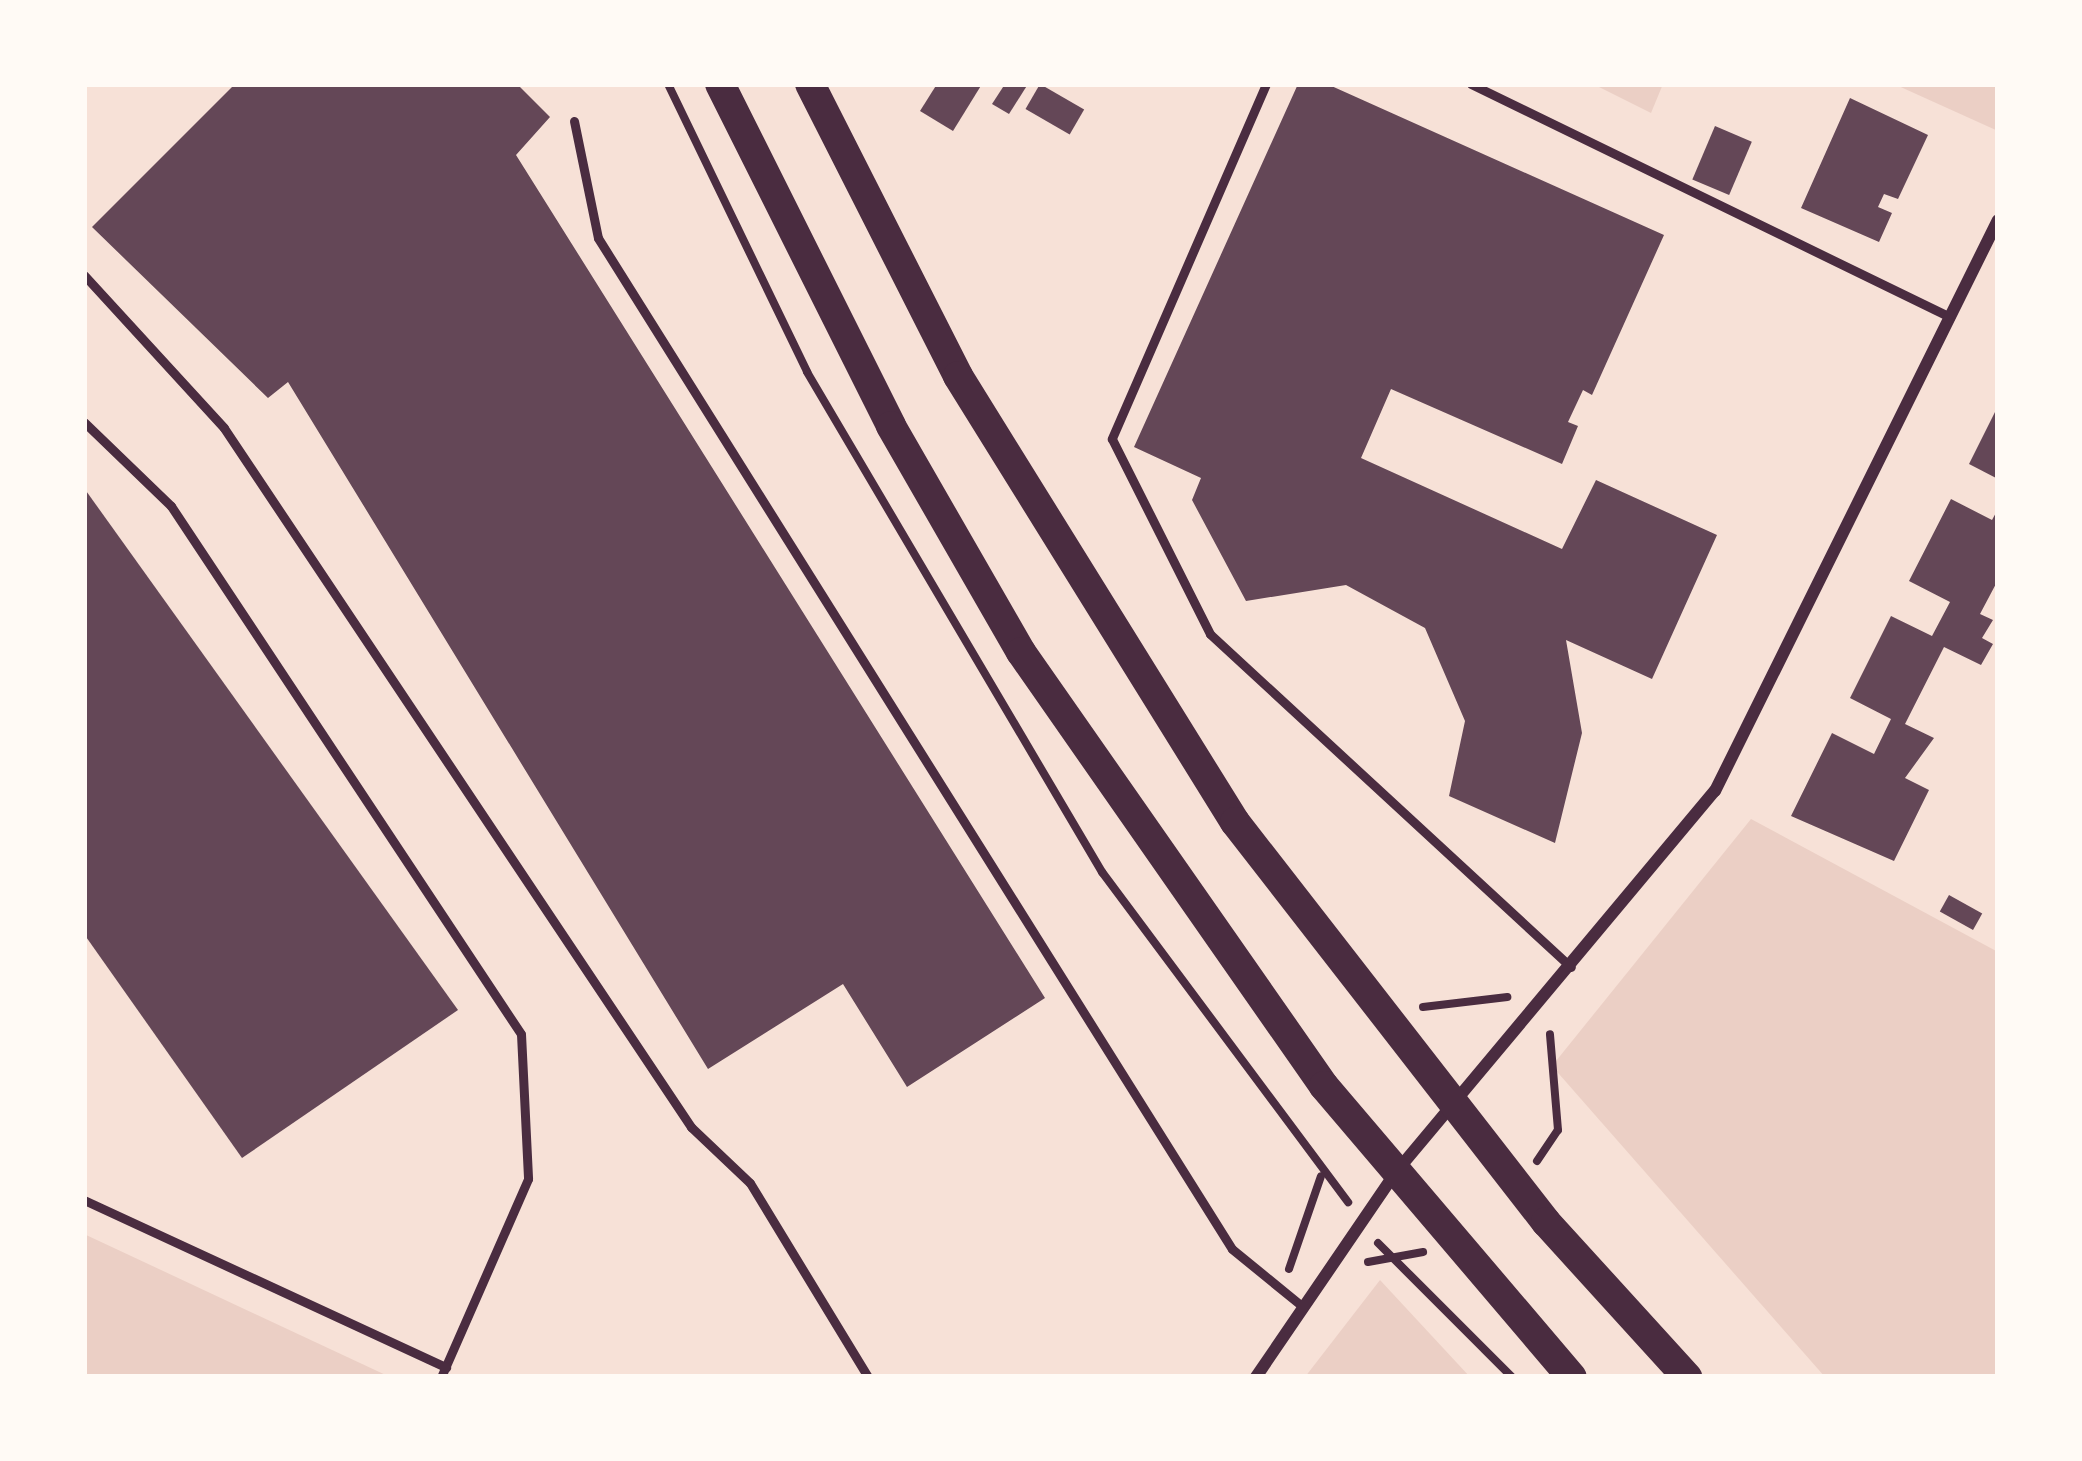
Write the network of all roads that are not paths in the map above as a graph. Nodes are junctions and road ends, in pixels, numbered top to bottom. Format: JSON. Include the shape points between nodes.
{"nodes":[{"id":1,"x":719,"y":84,"type":"edge"},
{"id":2,"x":811,"y":84,"type":"edge"},
{"id":3,"x":1266,"y":84,"type":"edge"},
{"id":4,"x":1471,"y":84,"type":"edge"},
{"id":5,"x":574,"y":121,"type":"dead end"},
{"id":6,"x":1998,"y":220,"type":"edge"},
{"id":7,"x":84,"y":275,"type":"edge"},
{"id":8,"x":1950,"y":317,"type":"junction"},
{"id":9,"x":84,"y":422,"type":"edge"},
{"id":10,"x":1571,"y":967,"type":"junction"},
{"id":11,"x":1452,"y":1106,"type":"junction"},
{"id":12,"x":1396,"y":1172,"type":"junction"},
{"id":13,"x":84,"y":1200,"type":"edge"},
{"id":14,"x":1302,"y":1306,"type":"junction"},
{"id":15,"x":444,"y":1372,"type":"edge"},
{"id":16,"x":868,"y":1377,"type":"edge"},
{"id":17,"x":1256,"y":1377,"type":"edge"},
{"id":18,"x":1572,"y":1377,"type":"edge"},
{"id":19,"x":1687,"y":1377,"type":"edge"}],
"edges":[{"from":1,"to":12,"type":"main road","via":[[891,426],[1021,652]]},
{"from":2,"to":11,"type":"main road","via":[[1082,588],[1235,822]]},
{"from":3,"to":10,"type":"lane","via":[[1112,439],[1210,634]]},
{"from":4,"to":8,"type":"lane"},
{"from":5,"to":14,"type":"lane","via":[[598,238],[1232,1249]]},
{"from":6,"to":8,"type":"street"},
{"from":7,"to":16,"type":"lane","via":[[224,428],[691,1127],[750,1183]]},
{"from":8,"to":10,"type":"street","via":[[1715,791]]},
{"from":9,"to":15,"type":"lane","via":[[170,506],[521,1034],[528,1179]]},
{"from":10,"to":11,"type":"street"},
{"from":11,"to":12,"type":"street"},
{"from":11,"to":19,"type":"main road"},
{"from":12,"to":14,"type":"street"},
{"from":12,"to":18,"type":"main road"},
{"from":13,"to":15,"type":"lane"},
{"from":14,"to":17,"type":"street"}]}
